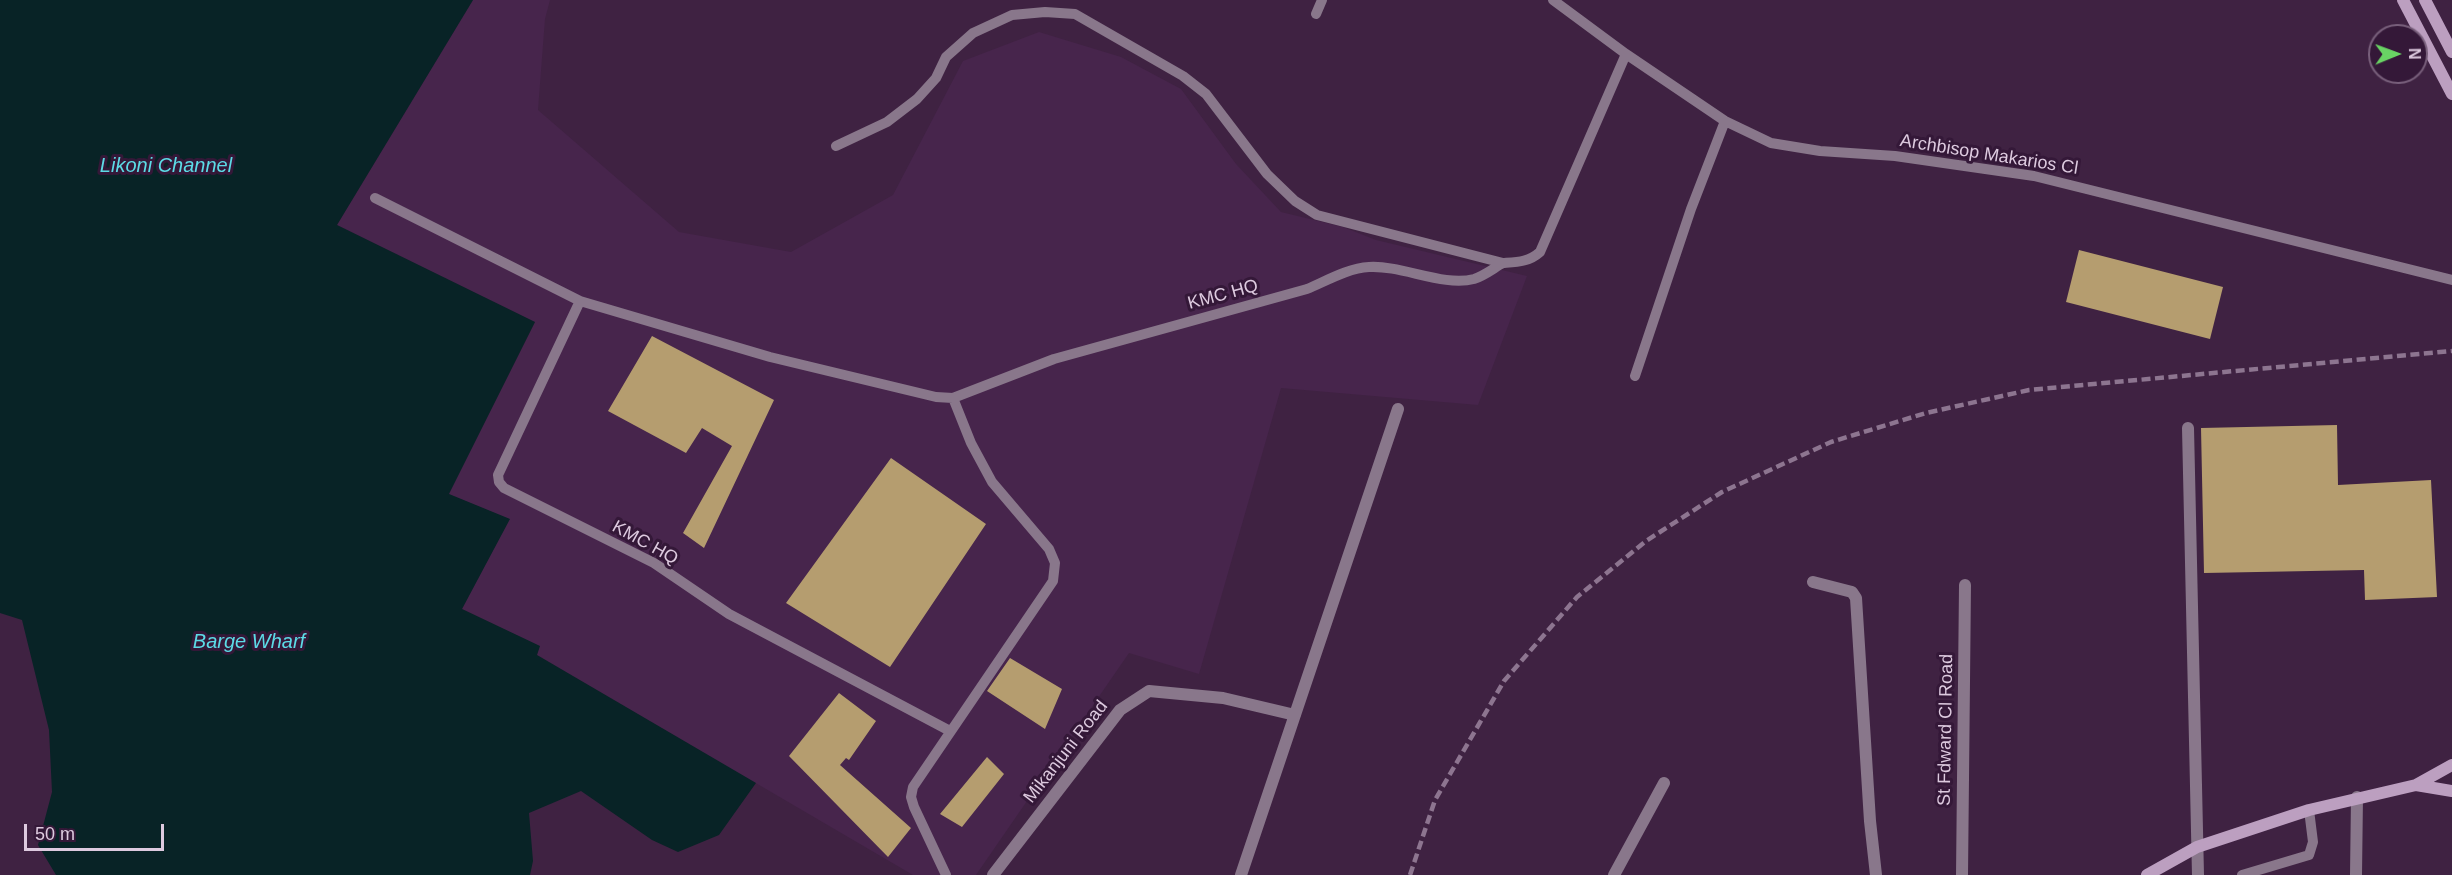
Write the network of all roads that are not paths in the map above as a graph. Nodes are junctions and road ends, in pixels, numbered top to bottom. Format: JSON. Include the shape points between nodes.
{"nodes":[{"id":1,"x":1323,"y":0,"type":"edge"},
{"id":2,"x":1553,"y":0,"type":"edge"},
{"id":3,"x":2403,"y":0,"type":"edge"},
{"id":4,"x":2425,"y":0,"type":"edge"},
{"id":5,"x":1316,"y":14,"type":"dead end"},
{"id":6,"x":2452,"y":52,"type":"edge"},
{"id":7,"x":1626,"y":54,"type":"junction"},
{"id":8,"x":2452,"y":94,"type":"edge"},
{"id":9,"x":1725,"y":121,"type":"junction"},
{"id":10,"x":836,"y":146,"type":"dead end"},
{"id":11,"x":375,"y":198,"type":"dead end"},
{"id":12,"x":1503,"y":263,"type":"junction"},
{"id":13,"x":2452,"y":280,"type":"edge"},
{"id":14,"x":579,"y":301,"type":"junction"},
{"id":15,"x":1635,"y":376,"type":"dead end"},
{"id":16,"x":953,"y":398,"type":"junction"},
{"id":17,"x":1398,"y":410,"type":"dead end"},
{"id":18,"x":2188,"y":428,"type":"dead end"},
{"id":19,"x":1813,"y":582,"type":"dead end"},
{"id":20,"x":1965,"y":585,"type":"dead end"},
{"id":21,"x":1295,"y":715,"type":"junction"},
{"id":22,"x":950,"y":731,"type":"junction"},
{"id":23,"x":2452,"y":765,"type":"edge"},
{"id":24,"x":1664,"y":783,"type":"dead end"},
{"id":25,"x":2416,"y":785,"type":"junction"},
{"id":26,"x":2452,"y":791,"type":"edge"},
{"id":27,"x":2357,"y":797,"type":"junction"},
{"id":28,"x":2309,"y":810,"type":"junction"},
{"id":29,"x":2198,"y":847,"type":"junction"},
{"id":30,"x":946,"y":875,"type":"edge"},
{"id":31,"x":993,"y":875,"type":"edge"},
{"id":32,"x":1241,"y":875,"type":"edge"},
{"id":33,"x":1614,"y":875,"type":"edge"},
{"id":34,"x":1876,"y":875,"type":"edge"},
{"id":35,"x":1962,"y":875,"type":"edge"},
{"id":36,"x":2147,"y":875,"type":"edge"},
{"id":37,"x":2198,"y":875,"type":"edge"},
{"id":38,"x":2242,"y":875,"type":"edge"},
{"id":39,"x":2356,"y":875,"type":"edge"}],
"edges":[{"from":1,"to":5,"type":"lane"},
{"from":2,"to":7,"type":"lane","name":"Archbisop Makarios Cl"},
{"from":3,"to":8,"type":"street"},
{"from":4,"to":6,"type":"street"},
{"from":7,"to":9,"type":"lane","name":"Archbisop Makarios Cl"},
{"from":7,"to":12,"type":"lane","via":[[1540,252],[1523,262]]},
{"from":9,"to":13,"type":"lane","name":"Archbisop Makarios Cl","via":[[1770,143],[1978,167],[2082,187]]},
{"from":9,"to":15,"type":"lane"},
{"from":10,"to":12,"type":"lane","via":[[887,122],[917,99],[936,78],[946,57],[974,33],[1012,15],[1075,14],[1183,76],[1206,94],[1267,174],[1295,201],[1317,215]]},
{"from":11,"to":14,"type":"lane","name":"KMC HQ"},
{"from":12,"to":16,"type":"lane","name":"KMC HQ","via":[[1477,278],[1462,281],[1368,267],[1307,289],[1054,359]]},
{"from":14,"to":16,"type":"lane","name":"KMC HQ","via":[[770,357]]},
{"from":14,"to":22,"type":"lane","name":"KMC HQ","via":[[498,475],[504,488],[654,563],[729,614]]},
{"from":16,"to":22,"type":"lane","via":[[992,482],[1048,549],[1055,563],[1053,581]]},
{"from":17,"to":21,"type":"street"},
{"from":18,"to":29,"type":"street"},
{"from":19,"to":34,"type":"street","via":[[1852,592],[1856,598]]},
{"from":20,"to":35,"type":"street","name":"St Fdward Cl Road"},
{"from":21,"to":31,"type":"street","name":"Mikanjuni Road","via":[[1223,698],[1149,691],[1120,710]]},
{"from":21,"to":32,"type":"street"},
{"from":22,"to":30,"type":"lane","via":[[911,796]]},
{"from":23,"to":25,"type":"street"},
{"from":24,"to":33,"type":"street"},
{"from":25,"to":26,"type":"street"},
{"from":25,"to":27,"type":"street"},
{"from":27,"to":28,"type":"street"},
{"from":27,"to":39,"type":"street"},
{"from":28,"to":29,"type":"street"},
{"from":28,"to":38,"type":"lane","via":[[2313,842],[2309,855]]},
{"from":29,"to":36,"type":"street"},
{"from":29,"to":37,"type":"street"}]}
